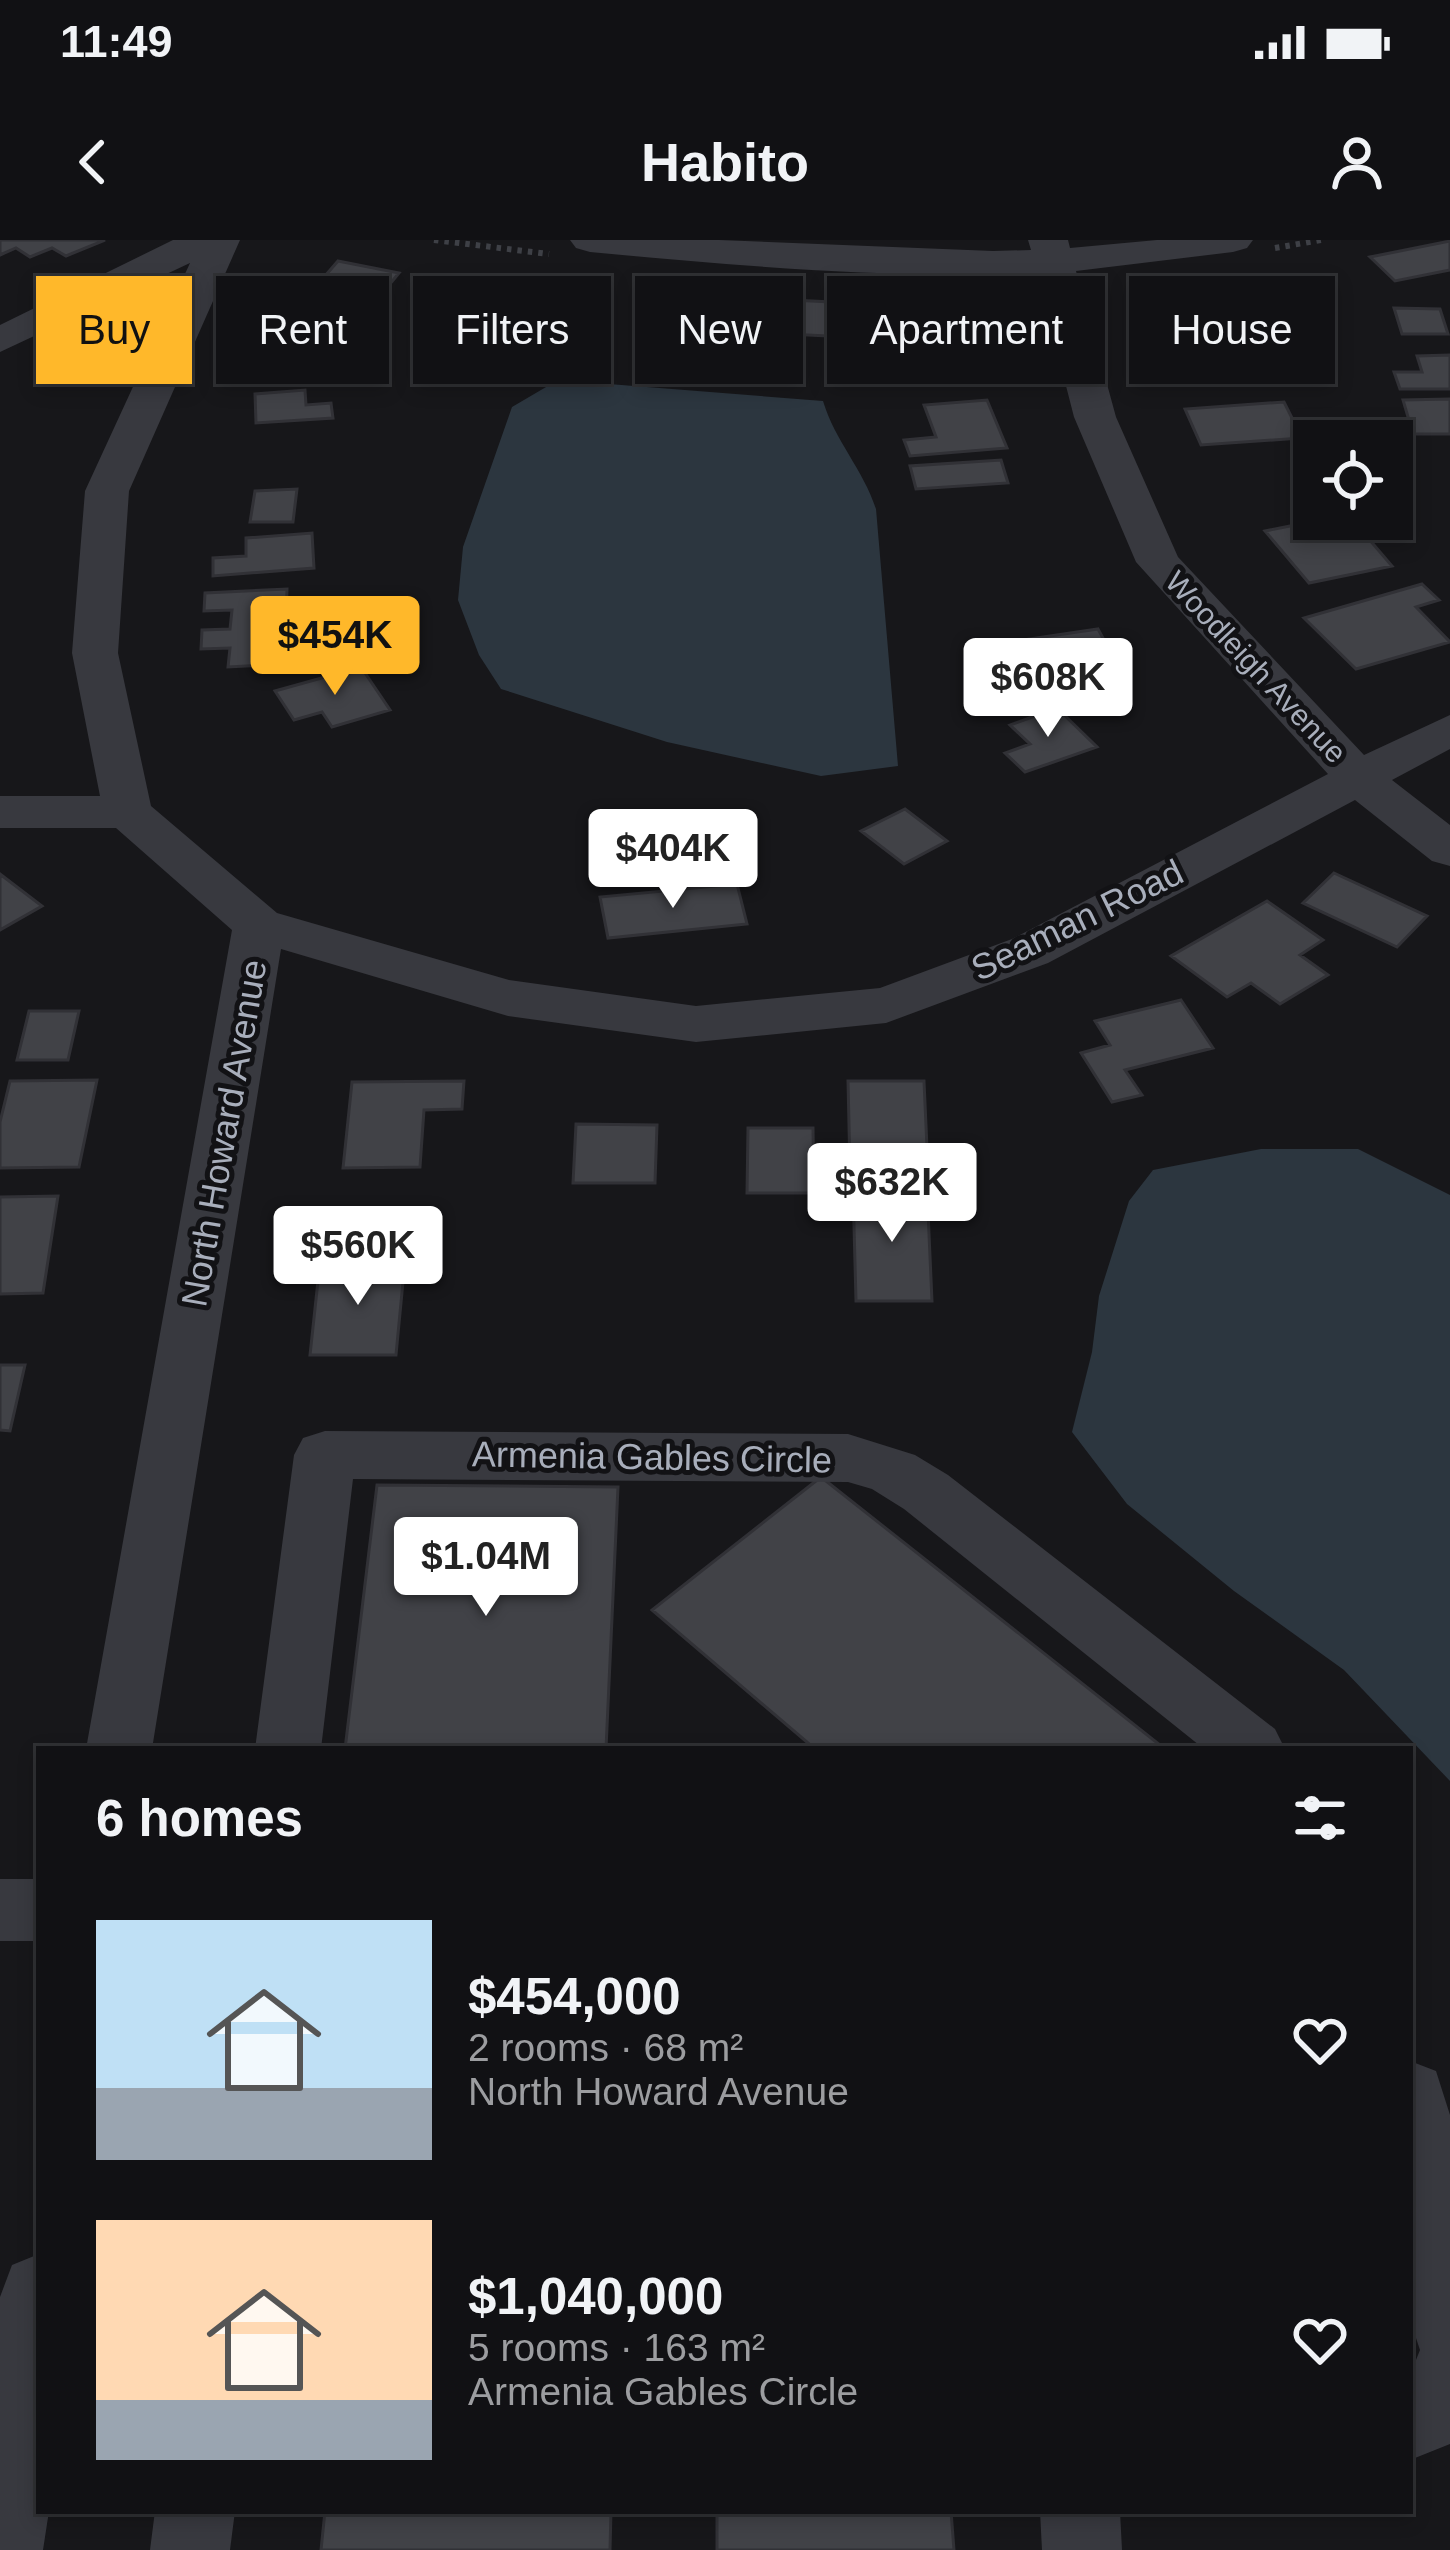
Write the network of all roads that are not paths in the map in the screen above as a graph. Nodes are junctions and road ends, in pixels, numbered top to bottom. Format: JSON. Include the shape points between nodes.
{"nodes":[{"id":1,"x":202,"y":240,"type":"edge"},
{"id":2,"x":220,"y":240,"type":"edge"},
{"id":3,"x":590,"y":240,"type":"edge"},
{"id":4,"x":1233,"y":240,"type":"edge"},
{"id":5,"x":714,"y":246,"type":"edge"},
{"id":6,"x":1050,"y":251,"type":"edge"},
{"id":7,"x":0,"y":340,"type":"edge"},
{"id":8,"x":1450,"y":730,"type":"edge"},
{"id":9,"x":1356,"y":776,"type":"junction"},
{"id":10,"x":0,"y":812,"type":"edge"},
{"id":11,"x":128,"y":812,"type":"junction"},
{"id":12,"x":1450,"y":850,"type":"edge"},
{"id":13,"x":259,"y":926,"type":"junction"},
{"id":14,"x":120,"y":1746,"type":"edge"},
{"id":15,"x":288,"y":1746,"type":"edge"},
{"id":16,"x":1248,"y":1746,"type":"edge"},
{"id":17,"x":0,"y":1910,"type":"edge"},
{"id":18,"x":36,"y":1910,"type":"edge"},
{"id":19,"x":1413,"y":2113,"type":"edge"},
{"id":20,"x":36,"y":2313,"type":"edge"},
{"id":21,"x":1450,"y":2330,"type":"edge"},
{"id":22,"x":1450,"y":2372,"type":"edge"},
{"id":23,"x":1413,"y":2420,"type":"edge"},
{"id":24,"x":195,"y":2514,"type":"edge"},
{"id":25,"x":1080,"y":2514,"type":"edge"},
{"id":26,"x":3,"y":2550,"type":"edge"},
{"id":27,"x":190,"y":2550,"type":"edge"},
{"id":28,"x":1082,"y":2550,"type":"edge"}],
"edges":[{"from":1,"to":7,"type":"street"},
{"from":2,"to":11,"type":"street","via":[[107,491],[95,653]]},
{"from":3,"to":5,"type":"street"},
{"from":4,"to":6,"type":"street"},
{"from":5,"to":6,"type":"street","via":[[886,263]]},
{"from":6,"to":9,"type":"street","name":"Woodleigh Avenue","via":[[1095,417],[1158,562]]},
{"from":8,"to":9,"type":"street","name":"Seaman Road"},
{"from":9,"to":12,"type":"street","name":"Woodleigh Avenue"},
{"from":9,"to":13,"type":"street","name":"Seaman Road","via":[[1030,950],[886,1005],[696,1024],[508,998]]},
{"from":10,"to":11,"type":"street"},
{"from":11,"to":13,"type":"street","name":"North Howard Avenue"},
{"from":13,"to":14,"type":"street","name":"North Howard Avenue"},
{"from":15,"to":16,"type":"street","name":"Armenia Gables Circle","via":[[325,1455],[348,1455],[848,1458],[893,1472]]},
{"from":17,"to":18,"type":"street"},
{"from":19,"to":21,"type":"street"},
{"from":20,"to":26,"type":"street"},
{"from":22,"to":23,"type":"street","via":[[1436,2410]]},
{"from":24,"to":27,"type":"street"},
{"from":25,"to":28,"type":"street"}]}
